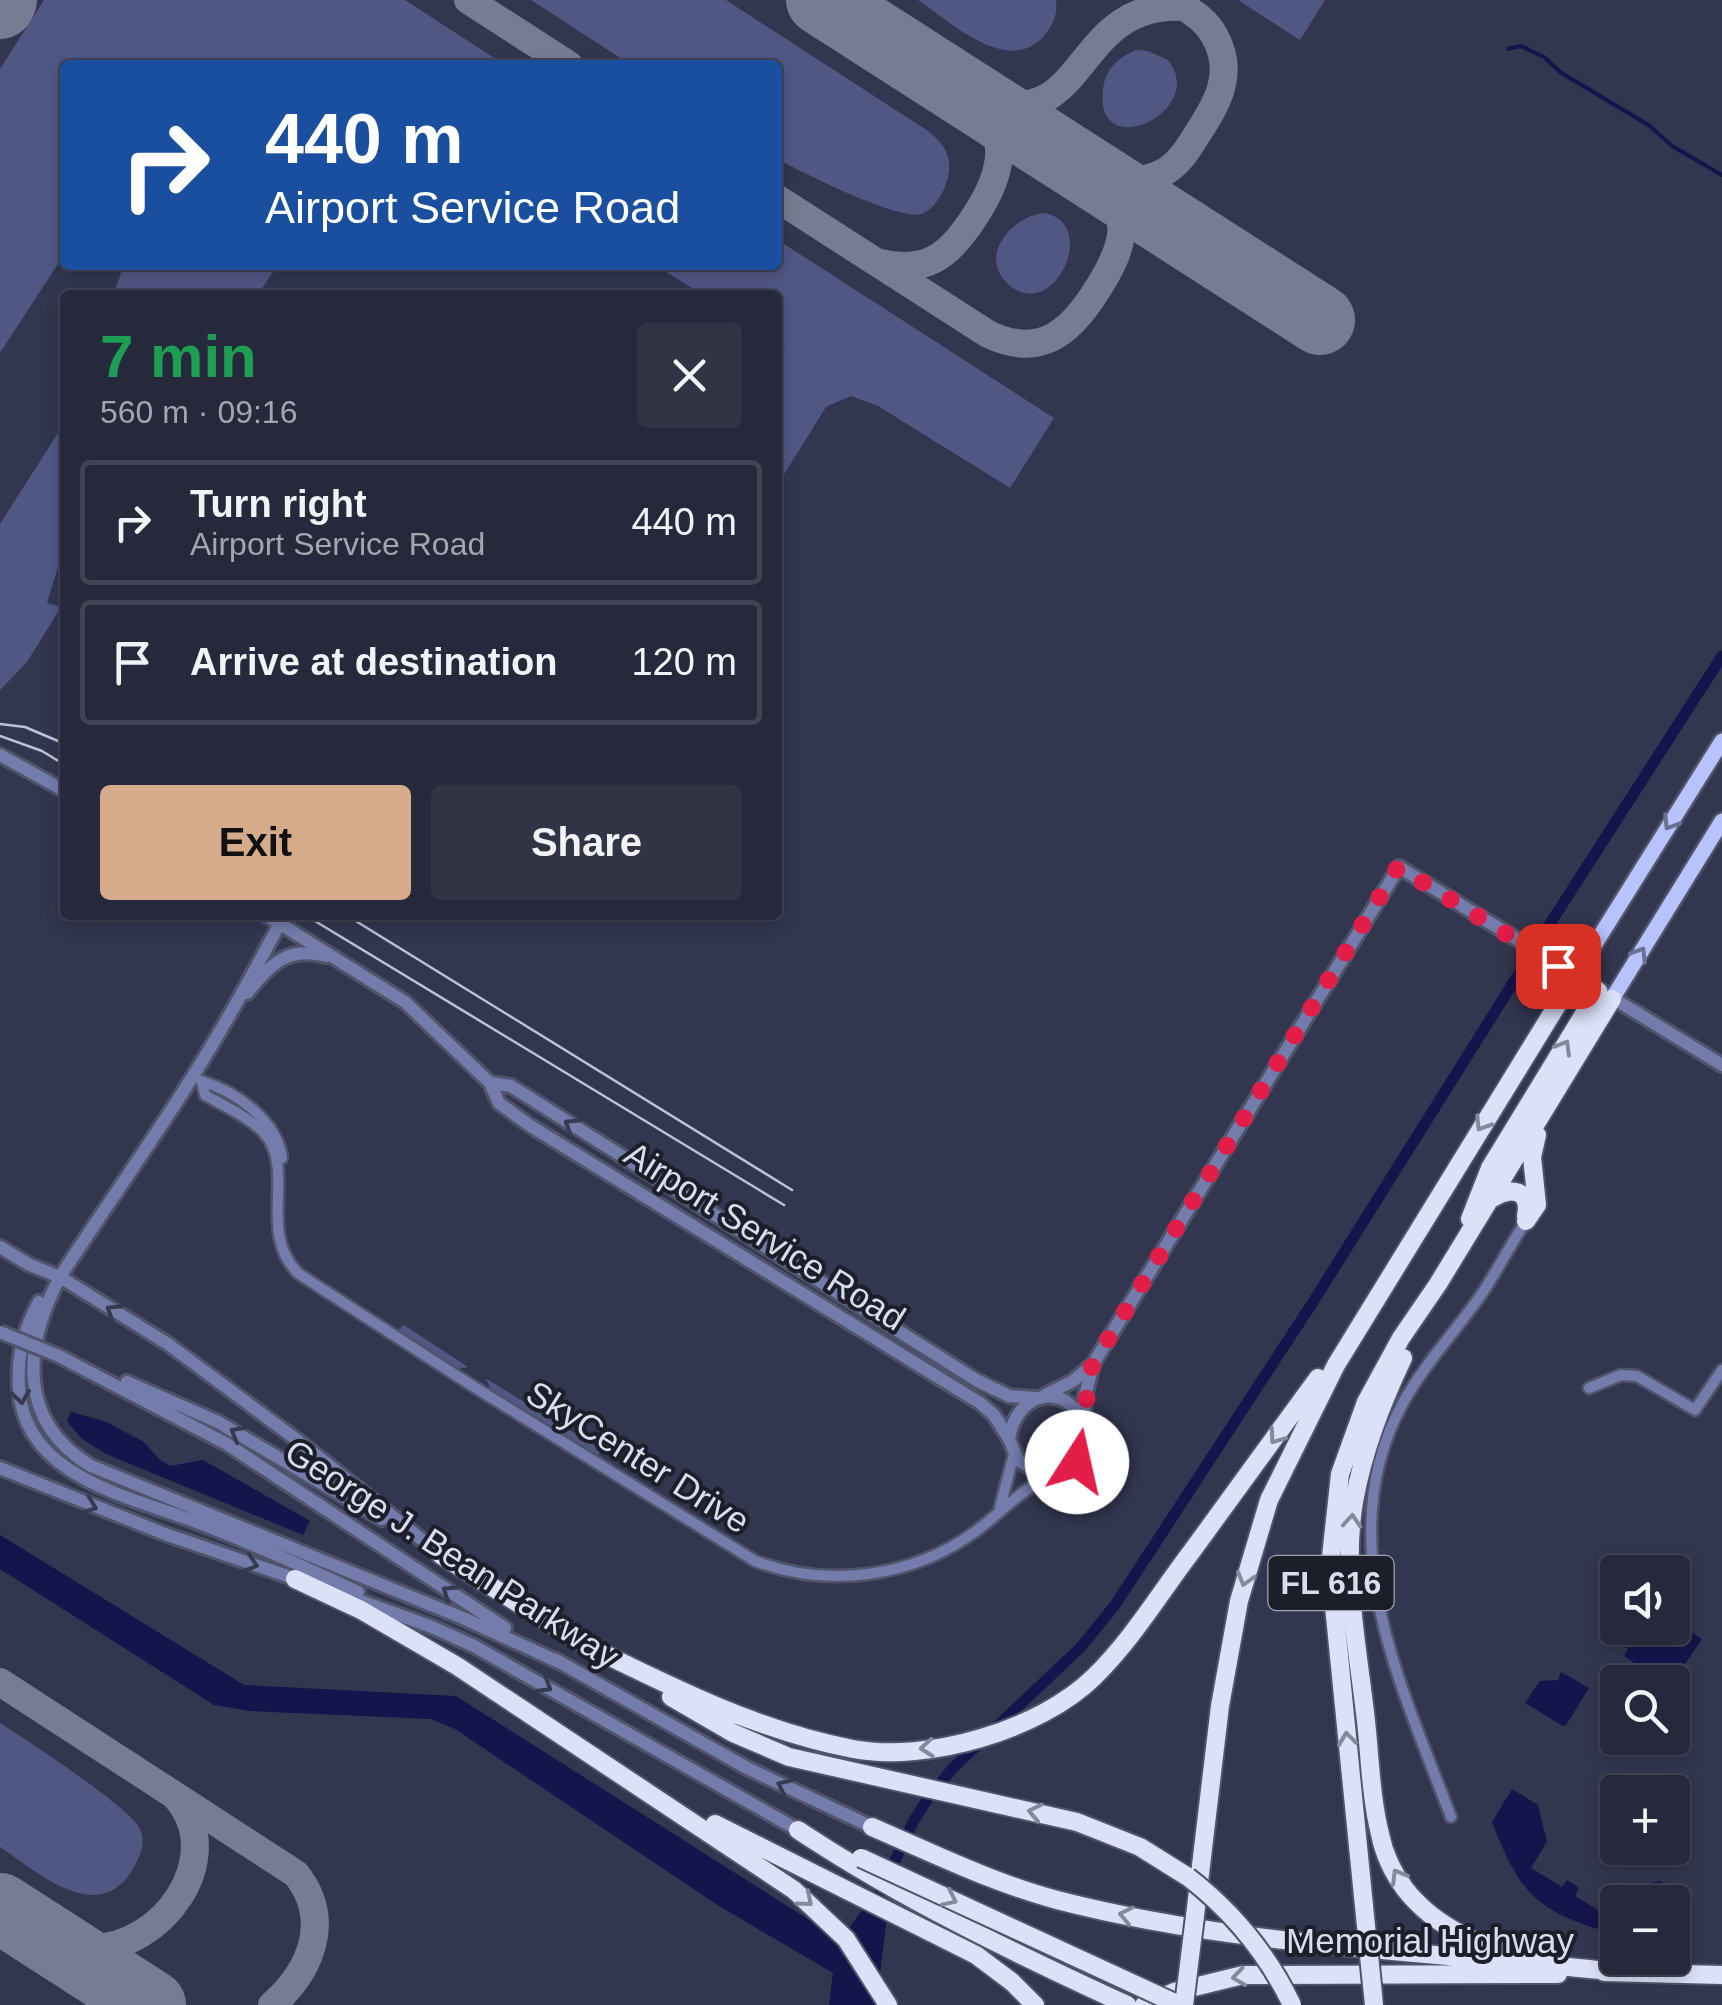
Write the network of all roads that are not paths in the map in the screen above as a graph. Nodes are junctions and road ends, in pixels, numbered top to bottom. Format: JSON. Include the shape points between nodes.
{"nodes":[{"id":1,"x":1722,"y":741,"type":"edge"},
{"id":2,"x":0,"y":756,"type":"edge"},
{"id":3,"x":60,"y":787,"type":"edge"},
{"id":4,"x":1722,"y":821,"type":"edge"},
{"id":5,"x":275,"y":920,"type":"edge"},
{"id":6,"x":280,"y":923,"type":"junction"},
{"id":7,"x":340,"y":960,"type":"junction"},
{"id":8,"x":1575,"y":976,"type":"junction"},
{"id":9,"x":1605,"y":995,"type":"junction"},
{"id":10,"x":231,"y":1015,"type":"junction"},
{"id":11,"x":1722,"y":1065,"type":"edge"},
{"id":12,"x":197,"y":1079,"type":"junction"},
{"id":13,"x":490,"y":1084,"type":"junction"},
{"id":14,"x":1540,"y":1120,"type":"junction"},
{"id":15,"x":1490,"y":1199,"type":"junction"},
{"id":16,"x":1526,"y":1220,"type":"junction"},
{"id":17,"x":0,"y":1247,"type":"edge"},
{"id":18,"x":1456,"y":1256,"type":"junction"},
{"id":19,"x":60,"y":1277,"type":"junction"},
{"id":20,"x":1438,"y":1284,"type":"junction"},
{"id":21,"x":1373,"y":1301,"type":"junction"},
{"id":22,"x":0,"y":1332,"type":"edge"},
{"id":23,"x":59,"y":1356,"type":"junction"},
{"id":24,"x":1093,"y":1364,"type":"junction"},
{"id":25,"x":1722,"y":1370,"type":"edge"},
{"id":26,"x":1590,"y":1388,"type":"dead end"},
{"id":27,"x":1037,"y":1398,"type":"junction"},
{"id":28,"x":1086,"y":1424,"type":"junction"},
{"id":29,"x":1008,"y":1439,"type":"junction"},
{"id":30,"x":1014,"y":1454,"type":"junction"},
{"id":31,"x":0,"y":1468,"type":"edge"},
{"id":32,"x":1053,"y":1474,"type":"junction"},
{"id":33,"x":1000,"y":1508,"type":"junction"},
{"id":34,"x":441,"y":1554,"type":"junction"},
{"id":35,"x":296,"y":1578,"type":"junction"},
{"id":36,"x":432,"y":1627,"type":"junction"},
{"id":37,"x":584,"y":1644,"type":"junction"},
{"id":38,"x":561,"y":1663,"type":"junction"},
{"id":39,"x":640,"y":1785,"type":"junction"},
{"id":40,"x":1451,"y":1817,"type":"dead end"},
{"id":41,"x":872,"y":1827,"type":"joint"},
{"id":42,"x":798,"y":1830,"type":"joint"},
{"id":43,"x":859,"y":1864,"type":"junction"},
{"id":44,"x":1536,"y":1962,"type":"junction"},
{"id":45,"x":1600,"y":1970,"type":"edge"},
{"id":46,"x":1600,"y":1972,"type":"edge"},
{"id":47,"x":1690,"y":1974,"type":"edge"},
{"id":48,"x":1722,"y":1975,"type":"edge"},
{"id":49,"x":884,"y":1997,"type":"edge"},
{"id":50,"x":1034,"y":2005,"type":"edge"},
{"id":51,"x":1127,"y":2005,"type":"edge"},
{"id":52,"x":1144,"y":2005,"type":"edge"},
{"id":53,"x":1181,"y":2005,"type":"edge"},
{"id":54,"x":1292,"y":2005,"type":"edge"},
{"id":55,"x":1374,"y":2005,"type":"edge"}],
"edges":[{"from":1,"to":8,"type":"main road","number":"FL 616","one_way":true},
{"from":2,"to":3,"type":"street"},
{"from":9,"to":4,"type":"main road","number":"FL 616","one_way":true},
{"from":5,"to":6,"type":"street","name":"Airport Service Road"},
{"from":6,"to":7,"type":"street","name":"Airport Service Road"},
{"from":6,"to":10,"type":"street"},
{"from":7,"to":10,"type":"street","via":[[301,952],[284,956]]},
{"from":7,"to":13,"type":"street","name":"Airport Service Road","via":[[429,1022]]},
{"from":8,"to":9,"type":"street"},
{"from":8,"to":21,"type":"highway","number":"FL 616","one_way":true},
{"from":8,"to":24,"type":"street","via":[[1398,867]]},
{"from":9,"to":11,"type":"street"},
{"from":9,"to":14,"type":"highway","number":"FL 616"},
{"from":18,"to":9,"type":"highway","one_way":true,"via":[[1490,1168]]},
{"from":10,"to":12,"type":"street"},
{"from":12,"to":19,"type":"street"},
{"from":12,"to":33,"type":"street","name":"SkyCenter Drive","via":[[257,1113],[276,1137],[282,1152],[280,1244],[291,1266],[470,1385],[763,1564],[833,1576],[894,1569],[946,1550]]},
{"from":27,"to":13,"type":"street","name":"Airport Service Road","one_way":true,"via":[[1009,1396],[976,1380],[512,1086]]},
{"from":13,"to":29,"type":"street","name":"Airport Service Road","via":[[499,1103],[529,1125],[980,1403]]},
{"from":14,"to":15,"type":"highway","number":"FL 616"},
{"from":14,"to":16,"type":"highway","via":[[1532,1158],[1537,1205]]},
{"from":15,"to":16,"type":"highway","via":[[1514,1190],[1524,1195]]},
{"from":15,"to":18,"type":"highway","number":"FL 616"},
{"from":16,"to":40,"type":"street","via":[[1400,1408],[1384,1447],[1370,1520],[1378,1614]]},
{"from":17,"to":19,"type":"street"},
{"from":18,"to":20,"type":"highway","number":"FL 616"},
{"from":34,"to":19,"type":"street","one_way":true,"via":[[168,1344]]},
{"from":19,"to":36,"type":"street","one_way":true,"via":[[22,1334],[18,1366],[20,1408],[58,1464]]},
{"from":19,"to":38,"type":"street","via":[[36,1330],[33,1375],[43,1416],[72,1454]]},
{"from":44,"to":20,"type":"highway","one_way":true,"via":[[1475,1941],[1425,1910],[1398,1878],[1379,1831],[1352,1605],[1354,1504],[1382,1402]]},
{"from":55,"to":20,"type":"highway","number":"FL 616","one_way":true,"bridge":true,"via":[[1334,1632],[1335,1508],[1366,1402]]},
{"from":21,"to":37,"type":"highway","one_way":true,"via":[[1129,1638],[1060,1704],[1020,1724],[959,1745],[857,1750],[664,1684]]},
{"from":21,"to":53,"type":"highway","number":"FL 616","one_way":true,"bridge":true,"via":[[1296,1440],[1254,1545],[1220,1706]]},
{"from":22,"to":23,"type":"street","name":"George J. Bean Parkway","bridge":true},
{"from":34,"to":23,"type":"street","one_way":true,"via":[[218,1422]]},
{"from":38,"to":23,"type":"street","name":"George J. Bean Parkway","one_way":true,"via":[[227,1444]]},
{"from":24,"to":27,"type":"street","via":[[1073,1382]]},
{"from":24,"to":28,"type":"street"},
{"from":25,"to":26,"type":"street","via":[[1695,1410],[1637,1376]]},
{"from":27,"to":28,"type":"street","via":[[1060,1398]]},
{"from":27,"to":29,"type":"street","via":[[1016,1413]]},
{"from":28,"to":32,"type":"street","via":[[1077,1462]]},
{"from":29,"to":30,"type":"street"},
{"from":30,"to":32,"type":"street","via":[[1028,1469]]},
{"from":30,"to":33,"type":"street"},
{"from":31,"to":35,"type":"street","name":"George J. Bean Parkway","one_way":true,"via":[[146,1528]]},
{"from":32,"to":33,"type":"street","name":"SkyCenter Drive"},
{"from":34,"to":37,"type":"highway"},
{"from":35,"to":36,"type":"street","name":"George J. Bean Parkway"},
{"from":35,"to":39,"type":"highway","via":[[410,1638]]},
{"from":36,"to":42,"type":"street","name":"George J. Bean Parkway","one_way":true},
{"from":54,"to":37,"type":"highway","one_way":true,"bridge":true,"via":[[1238,1924],[1206,1891],[1140,1848],[1077,1822],[790,1756],[732,1732]]},
{"from":41,"to":38,"type":"street","name":"George J. Bean Parkway","one_way":true,"via":[[746,1768]]},
{"from":39,"to":49,"type":"highway","one_way":true,"via":[[832,1923]]},
{"from":39,"to":50,"type":"highway","via":[[976,1955]]},
{"from":44,"to":41,"type":"highway","one_way":true,"via":[[1169,1923],[1054,1899]]},
{"from":42,"to":43,"type":"highway"},
{"from":43,"to":51,"type":"highway","via":[[1016,1954]]},
{"from":43,"to":53,"type":"highway","one_way":true,"bridge":true},
{"from":44,"to":45,"type":"highway"},
{"from":46,"to":52,"type":"highway","name":"Memorial Highway","one_way":true,"via":[[1243,1975]]},
{"from":47,"to":48,"type":"highway","name":"Memorial Highway"}]}
